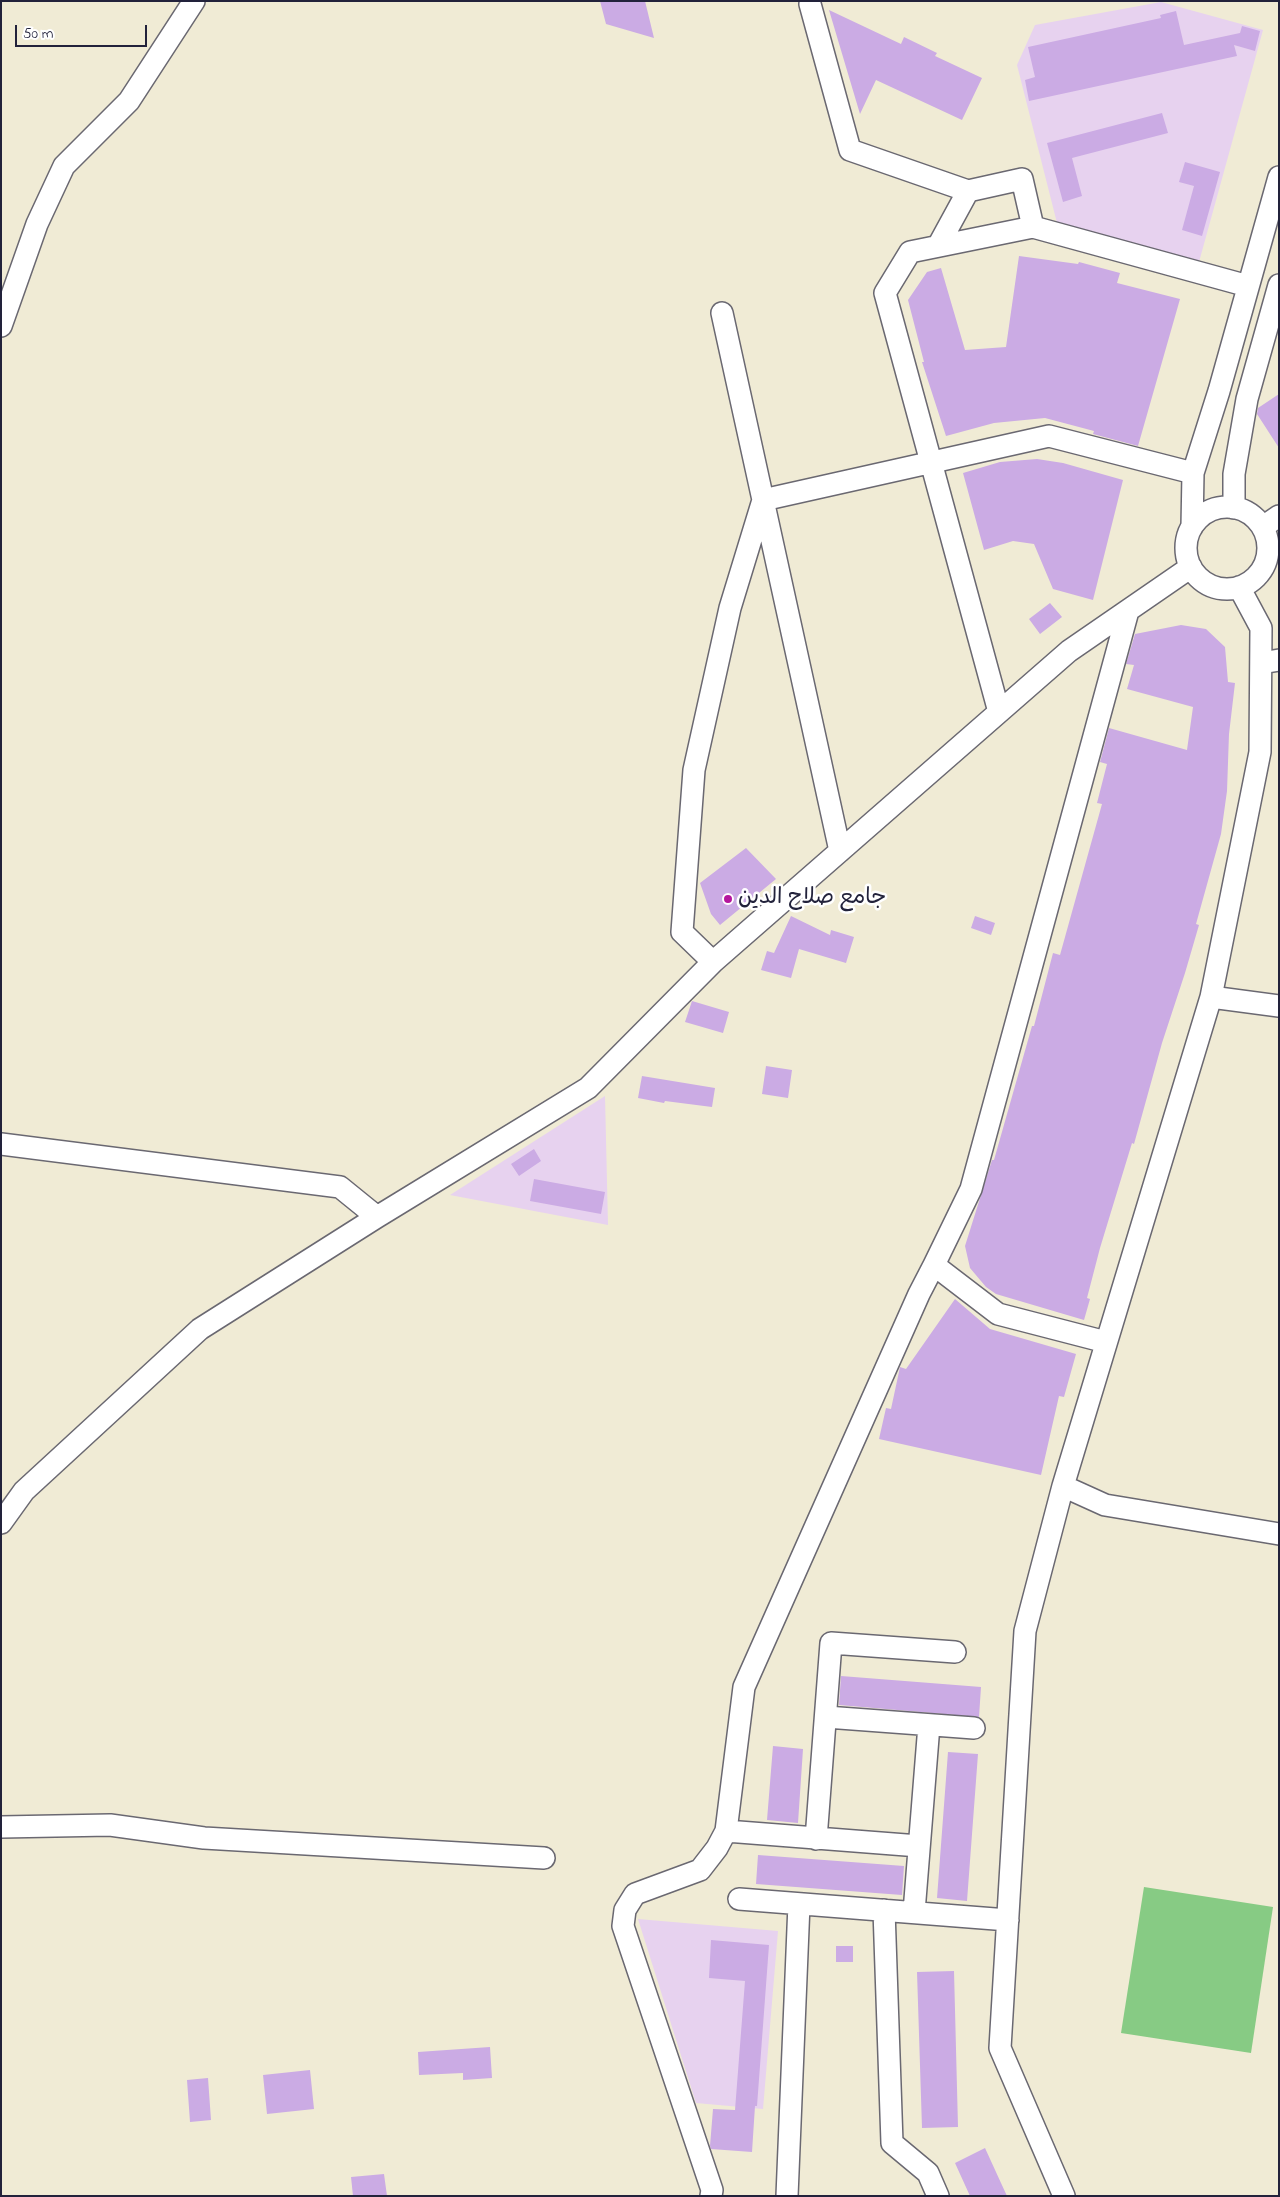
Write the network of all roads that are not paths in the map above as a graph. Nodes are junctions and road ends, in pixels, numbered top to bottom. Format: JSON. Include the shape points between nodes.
{"nodes":[{"id":1,"x":194,"y":1,"type":"edge"},
{"id":2,"x":810,"y":4,"type":"dead end"},
{"id":3,"x":1279,"y":177,"type":"edge"},
{"id":4,"x":968,"y":191,"type":"junction"},
{"id":5,"x":1033,"y":227,"type":"junction"},
{"id":6,"x":938,"y":246,"type":"junction"},
{"id":7,"x":1279,"y":285,"type":"edge"},
{"id":8,"x":1248,"y":286,"type":"junction"},
{"id":9,"x":722,"y":313,"type":"dead end"},
{"id":10,"x":1,"y":326,"type":"edge"},
{"id":11,"x":931,"y":462,"type":"junction"},
{"id":12,"x":1193,"y":473,"type":"junction"},
{"id":13,"x":763,"y":500,"type":"junction"},
{"id":14,"x":1234,"y":508,"type":"junction"},
{"id":15,"x":1271,"y":522,"type":"edge"},
{"id":16,"x":1192,"y":527,"type":"junction"},
{"id":17,"x":1191,"y":567,"type":"junction"},
{"id":18,"x":1239,"y":587,"type":"junction"},
{"id":19,"x":1128,"y":611,"type":"junction"},
{"id":20,"x":1270,"y":661,"type":"edge"},
{"id":21,"x":999,"y":712,"type":"junction"},
{"id":22,"x":840,"y":851,"type":"junction"},
{"id":23,"x":713,"y":962,"type":"junction"},
{"id":24,"x":1210,"y":997,"type":"junction"},
{"id":25,"x":1279,"y":1006,"type":"edge"},
{"id":26,"x":1,"y":1144,"type":"edge"},
{"id":27,"x":377,"y":1217,"type":"junction"},
{"id":28,"x":934,"y":1265,"type":"junction"},
{"id":29,"x":1106,"y":1342,"type":"junction"},
{"id":30,"x":1063,"y":1486,"type":"junction"},
{"id":31,"x":1,"y":1523,"type":"edge"},
{"id":32,"x":1279,"y":1534,"type":"edge"},
{"id":33,"x":955,"y":1652,"type":"dead end"},
{"id":34,"x":826,"y":1717,"type":"junction"},
{"id":35,"x":928,"y":1725,"type":"junction"},
{"id":36,"x":974,"y":1728,"type":"dead end"},
{"id":37,"x":1,"y":1827,"type":"edge"},
{"id":38,"x":726,"y":1831,"type":"junction"},
{"id":39,"x":816,"y":1839,"type":"junction"},
{"id":40,"x":919,"y":1846,"type":"junction"},
{"id":41,"x":544,"y":1858,"type":"dead end"},
{"id":42,"x":739,"y":1899,"type":"dead end"},
{"id":43,"x":799,"y":1904,"type":"junction"},
{"id":44,"x":884,"y":1910,"type":"junction"},
{"id":45,"x":914,"y":1912,"type":"junction"},
{"id":46,"x":1008,"y":1920,"type":"junction"},
{"id":47,"x":711,"y":2196,"type":"edge"},
{"id":48,"x":788,"y":2196,"type":"edge"},
{"id":49,"x":938,"y":2196,"type":"edge"},
{"id":50,"x":1064,"y":2196,"type":"edge"}],
"edges":[{"from":1,"to":10,"type":"street","via":[[129,101],[64,166],[38,224]]},
{"from":2,"to":4,"type":"street","via":[[850,150]]},
{"from":3,"to":8,"type":"street"},
{"from":4,"to":5,"type":"street","via":[[1022,179]]},
{"from":4,"to":6,"type":"street"},
{"from":5,"to":6,"type":"street"},
{"from":5,"to":8,"type":"street"},
{"from":6,"to":11,"type":"street","via":[[910,252],[885,293]]},
{"from":7,"to":14,"type":"street","via":[[1247,399],[1234,474]]},
{"from":8,"to":12,"type":"street"},
{"from":9,"to":13,"type":"street"},
{"from":11,"to":12,"type":"street","via":[[1049,436]]},
{"from":11,"to":13,"type":"street"},
{"from":11,"to":21,"type":"street"},
{"from":12,"to":16,"type":"street"},
{"from":13,"to":22,"type":"street"},
{"from":13,"to":23,"type":"street","via":[[730,608],[694,770],[682,932]]},
{"from":14,"to":15,"type":"street"},
{"from":14,"to":16,"type":"street","via":[[1218,508],[1203,515]]},
{"from":15,"to":18,"type":"street","via":[[1266,563],[1251,582]]},
{"from":16,"to":17,"type":"street","via":[[1187,540]]},
{"from":17,"to":18,"type":"street","via":[[1211,586]]},
{"from":17,"to":19,"type":"street"},
{"from":18,"to":20,"type":"street","via":[[1260,628]]},
{"from":19,"to":21,"type":"street","via":[[1069,651]]},
{"from":19,"to":28,"type":"street","via":[[971,1189]]},
{"from":20,"to":24,"type":"street","via":[[1260,752]]},
{"from":21,"to":22,"type":"street"},
{"from":22,"to":23,"type":"street"},
{"from":23,"to":27,"type":"street","via":[[588,1088]]},
{"from":24,"to":25,"type":"street"},
{"from":24,"to":29,"type":"street"},
{"from":26,"to":27,"type":"street","via":[[340,1187]]},
{"from":27,"to":31,"type":"street","via":[[200,1329],[24,1491]]},
{"from":28,"to":29,"type":"street","via":[[998,1314]]},
{"from":28,"to":38,"type":"street","via":[[744,1687]]},
{"from":29,"to":30,"type":"street"},
{"from":30,"to":32,"type":"street","via":[[1105,1506]]},
{"from":30,"to":46,"type":"street","via":[[1026,1631]]},
{"from":33,"to":34,"type":"street","via":[[832,1643]]},
{"from":34,"to":35,"type":"street"},
{"from":34,"to":39,"type":"street"},
{"from":35,"to":36,"type":"street"},
{"from":35,"to":40,"type":"street"},
{"from":37,"to":41,"type":"street","via":[[110,1824],[204,1838]]},
{"from":38,"to":39,"type":"street"},
{"from":38,"to":47,"type":"street","via":[[700,1870],[635,1894],[625,1910],[623,1926],[712,2190]]},
{"from":39,"to":40,"type":"street"},
{"from":40,"to":45,"type":"street"},
{"from":42,"to":43,"type":"street"},
{"from":43,"to":44,"type":"street"},
{"from":43,"to":48,"type":"street"},
{"from":44,"to":45,"type":"street"},
{"from":44,"to":49,"type":"street","via":[[892,2143],[928,2173]]},
{"from":45,"to":46,"type":"street"},
{"from":46,"to":50,"type":"street","via":[[1000,2048]]}]}
